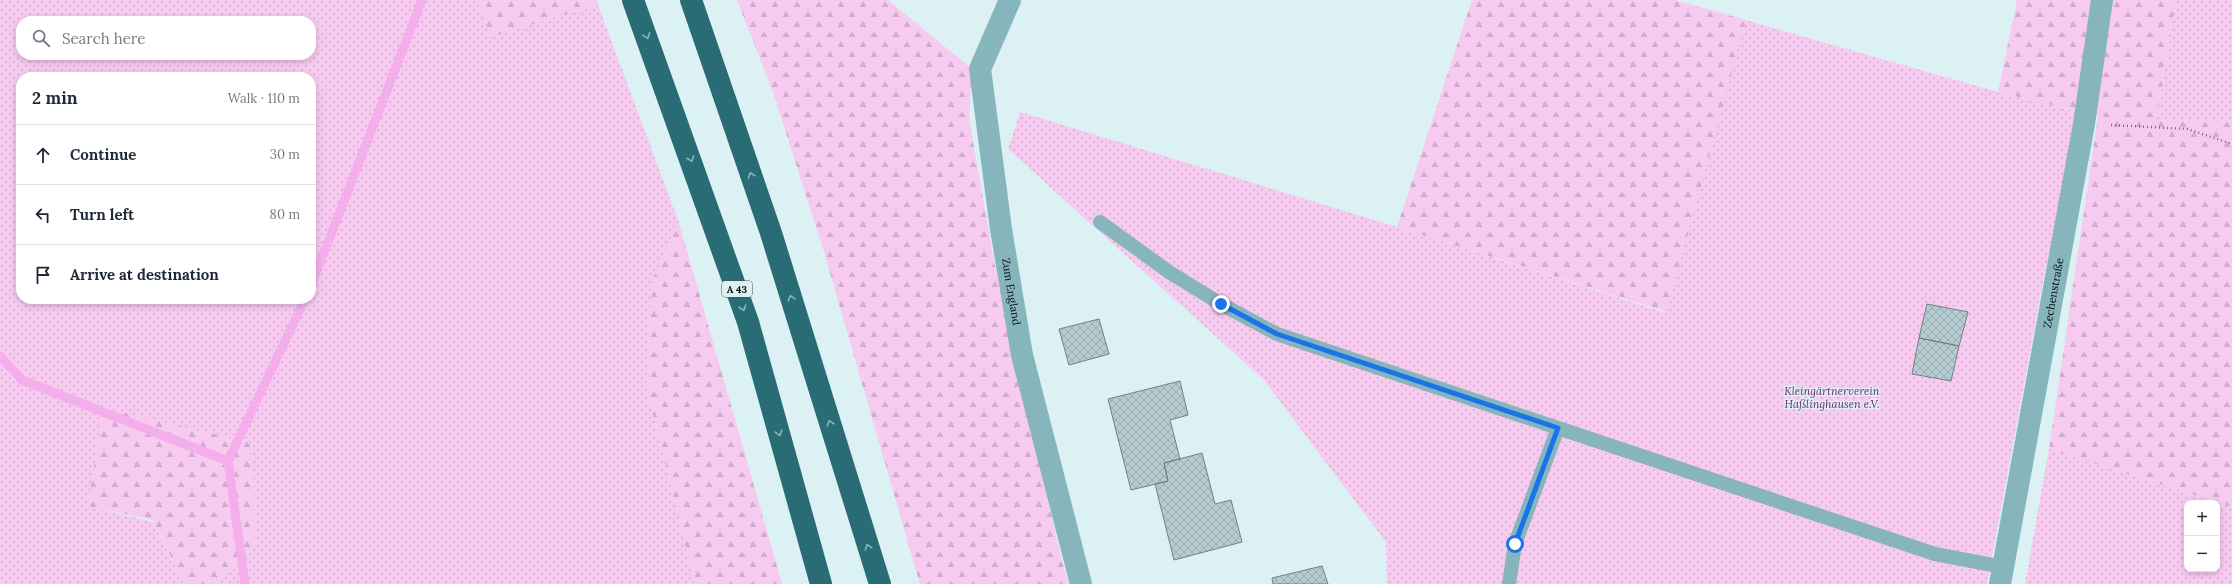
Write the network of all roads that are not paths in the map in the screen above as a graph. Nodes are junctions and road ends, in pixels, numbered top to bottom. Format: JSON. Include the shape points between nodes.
{"nodes":[{"id":1,"x":633,"y":0,"type":"edge"},
{"id":2,"x":691,"y":0,"type":"edge"},
{"id":3,"x":1010,"y":0,"type":"edge"},
{"id":4,"x":2102,"y":0,"type":"edge"},
{"id":5,"x":1100,"y":222,"type":"dead end"},
{"id":6,"x":1558,"y":428,"type":"junction"},
{"id":7,"x":2002,"y":576,"type":"edge"},
{"id":8,"x":822,"y":584,"type":"edge"},
{"id":9,"x":880,"y":584,"type":"edge"},
{"id":10,"x":1081,"y":584,"type":"edge"},
{"id":11,"x":1509,"y":584,"type":"edge"}],
"edges":[{"from":1,"to":8,"type":"highway","number":"A 43","one_way":true,"via":[[748,322]]},
{"from":9,"to":2,"type":"highway","one_way":true,"via":[[771,233]]},
{"from":3,"to":10,"type":"street","name":"Zum England","via":[[980,69],[1001,229],[1022,355]]},
{"from":4,"to":7,"type":"street","name":"Zechenstraße","via":[[2084,124]]},
{"from":5,"to":6,"type":"lane","via":[[1176,276],[1277,334]]},
{"from":6,"to":7,"type":"lane"},
{"from":6,"to":11,"type":"lane","via":[[1515,544]]}]}
